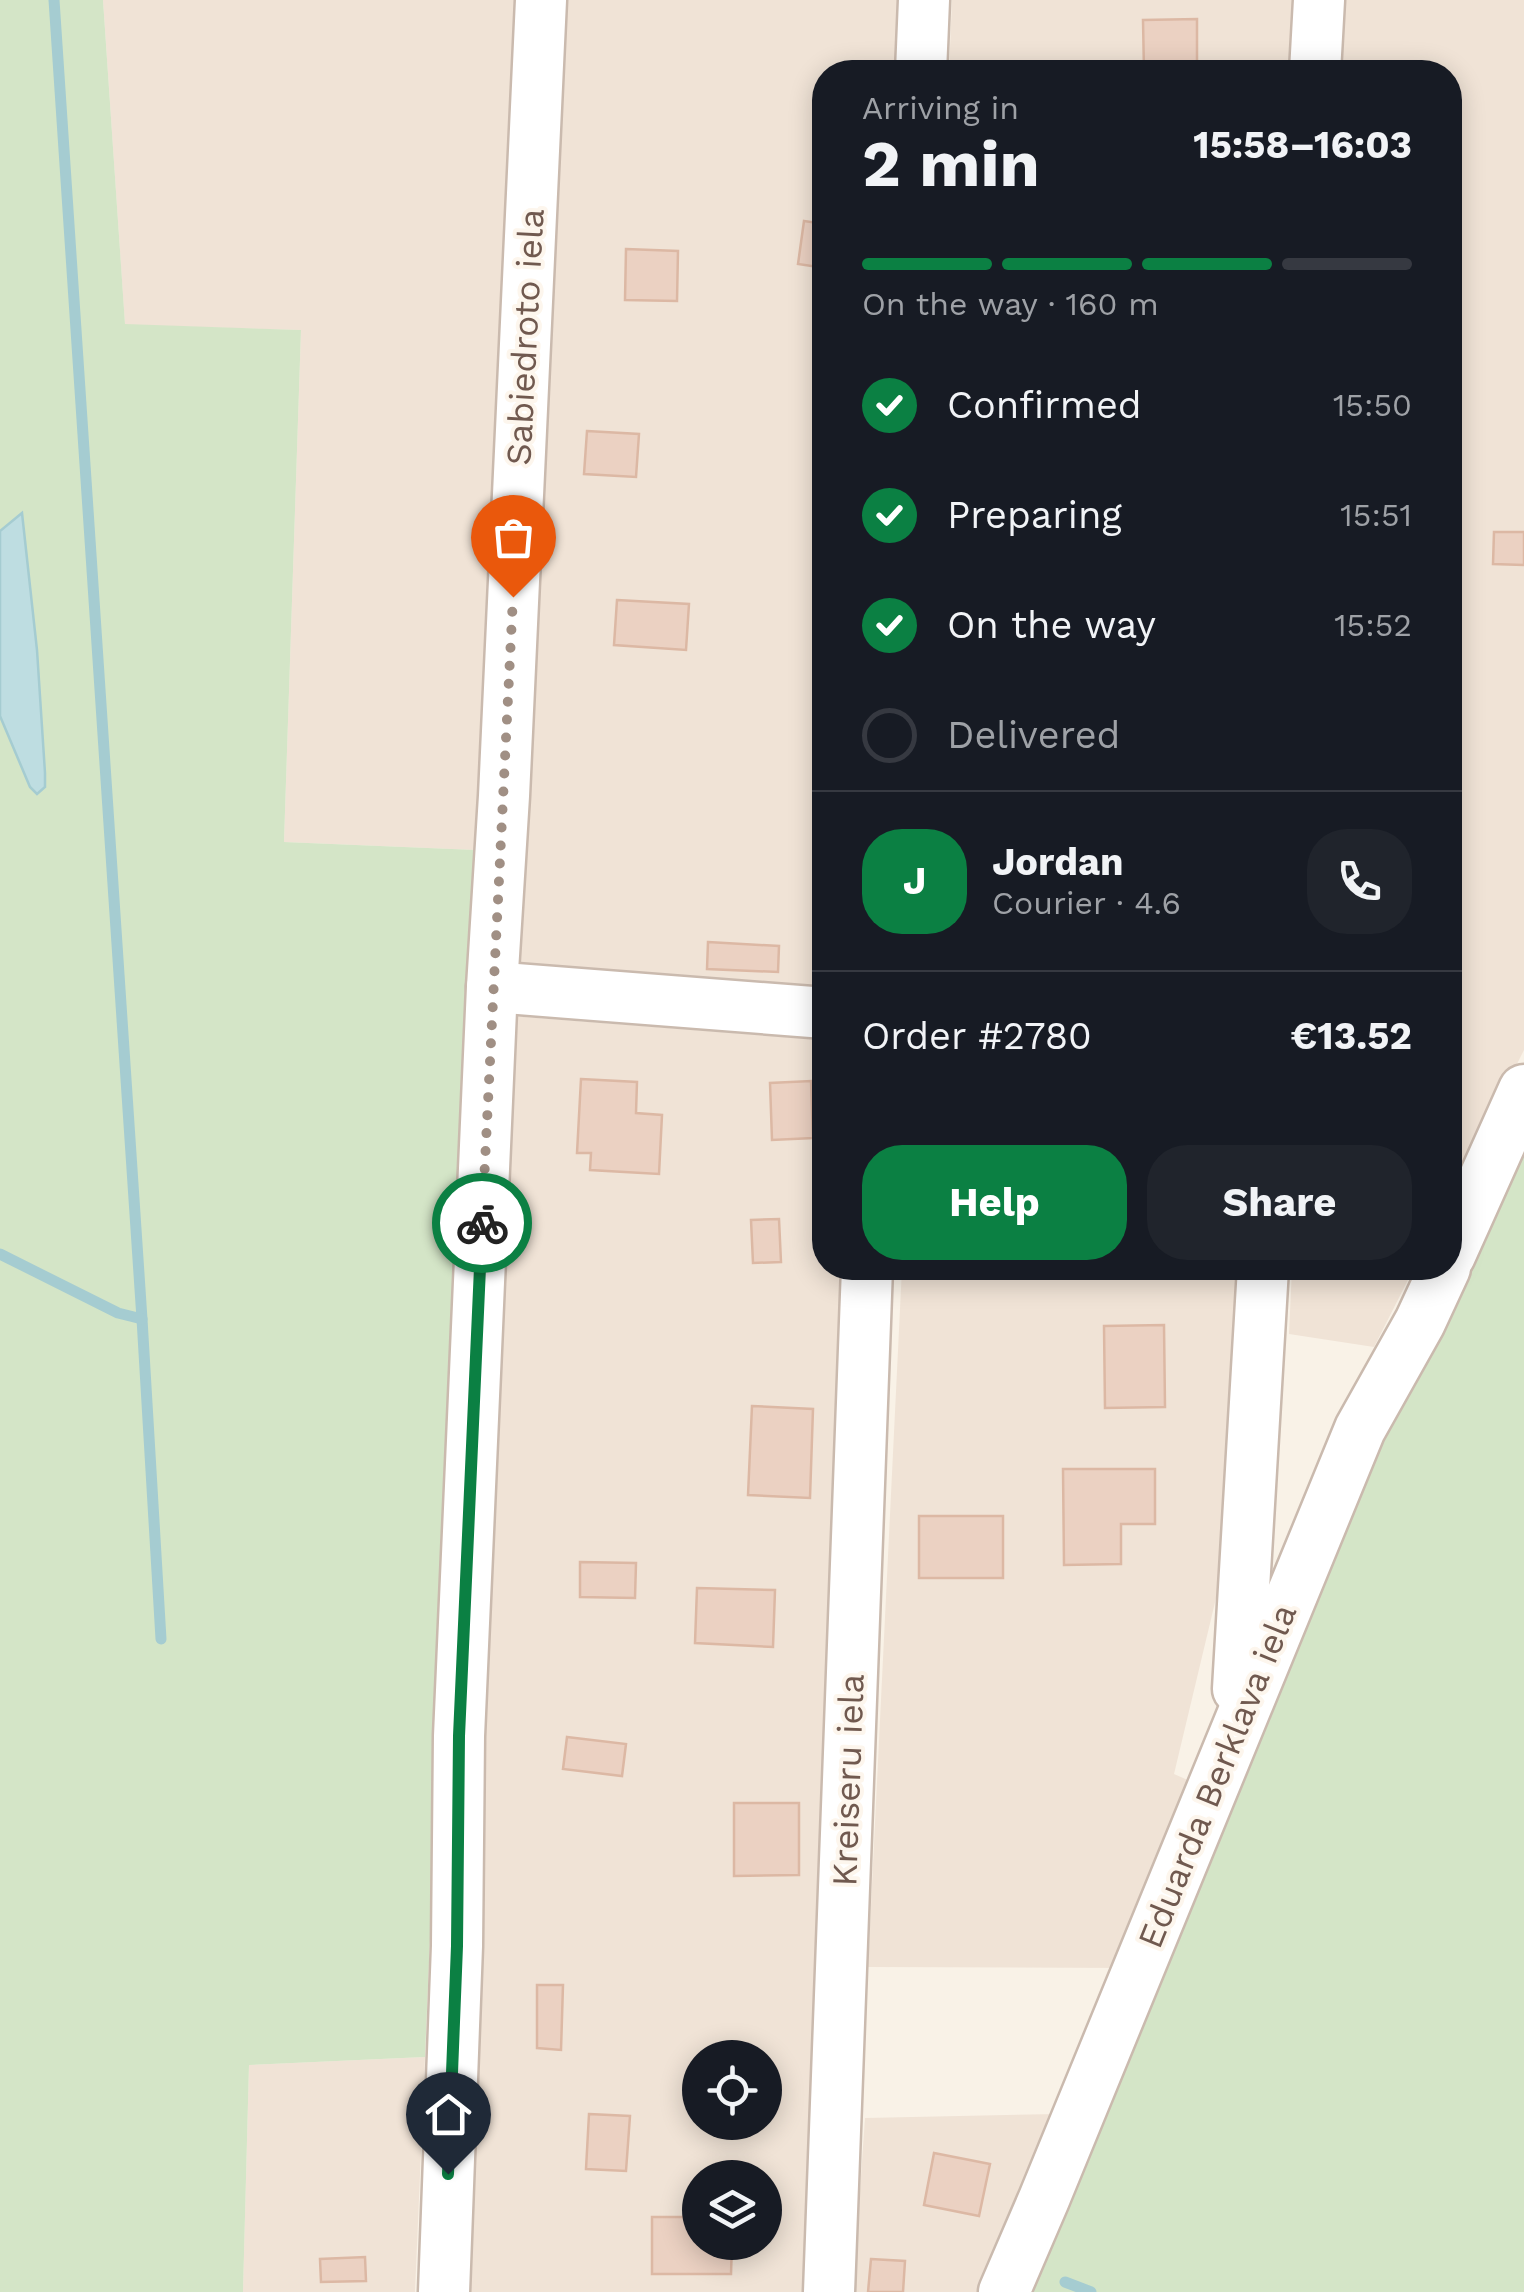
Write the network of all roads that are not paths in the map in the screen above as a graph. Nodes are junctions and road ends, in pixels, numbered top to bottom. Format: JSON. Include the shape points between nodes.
{"nodes":[{"id":1,"x":541,"y":0,"type":"edge"},
{"id":2,"x":924,"y":0,"type":"edge"},
{"id":3,"x":1320,"y":0,"type":"edge"},
{"id":4,"x":922,"y":60,"type":"edge"},
{"id":5,"x":1316,"y":60,"type":"edge"},
{"id":6,"x":492,"y":987,"type":"junction"},
{"id":7,"x":812,"y":1012,"type":"edge"},
{"id":8,"x":1524,"y":1090,"type":"edge"},
{"id":9,"x":1462,"y":1228,"type":"edge"},
{"id":10,"x":867,"y":1280,"type":"edge"},
{"id":11,"x":1262,"y":1280,"type":"edge"},
{"id":12,"x":1439,"y":1280,"type":"edge"},
{"id":13,"x":1236,"y":1729,"type":"junction"},
{"id":14,"x":444,"y":2292,"type":"edge"},
{"id":15,"x":829,"y":2292,"type":"edge"},
{"id":16,"x":1004,"y":2292,"type":"edge"}],
"edges":[{"from":1,"to":6,"type":"street","name":"Sabiedroto iela"},
{"from":2,"to":4,"type":"street"},
{"from":3,"to":5,"type":"street"},
{"from":6,"to":7,"type":"street"},
{"from":6,"to":14,"type":"street","name":"Sabiedroto iela","via":[[459,1736]]},
{"from":8,"to":9,"type":"street"},
{"from":10,"to":15,"type":"street","name":"Kreiseru iela"},
{"from":11,"to":13,"type":"street"},
{"from":12,"to":13,"type":"street","name":"Eduarda Berklava iela","via":[[1360,1428]]},
{"from":13,"to":16,"type":"street","name":"Eduarda Berklava iela"}]}
